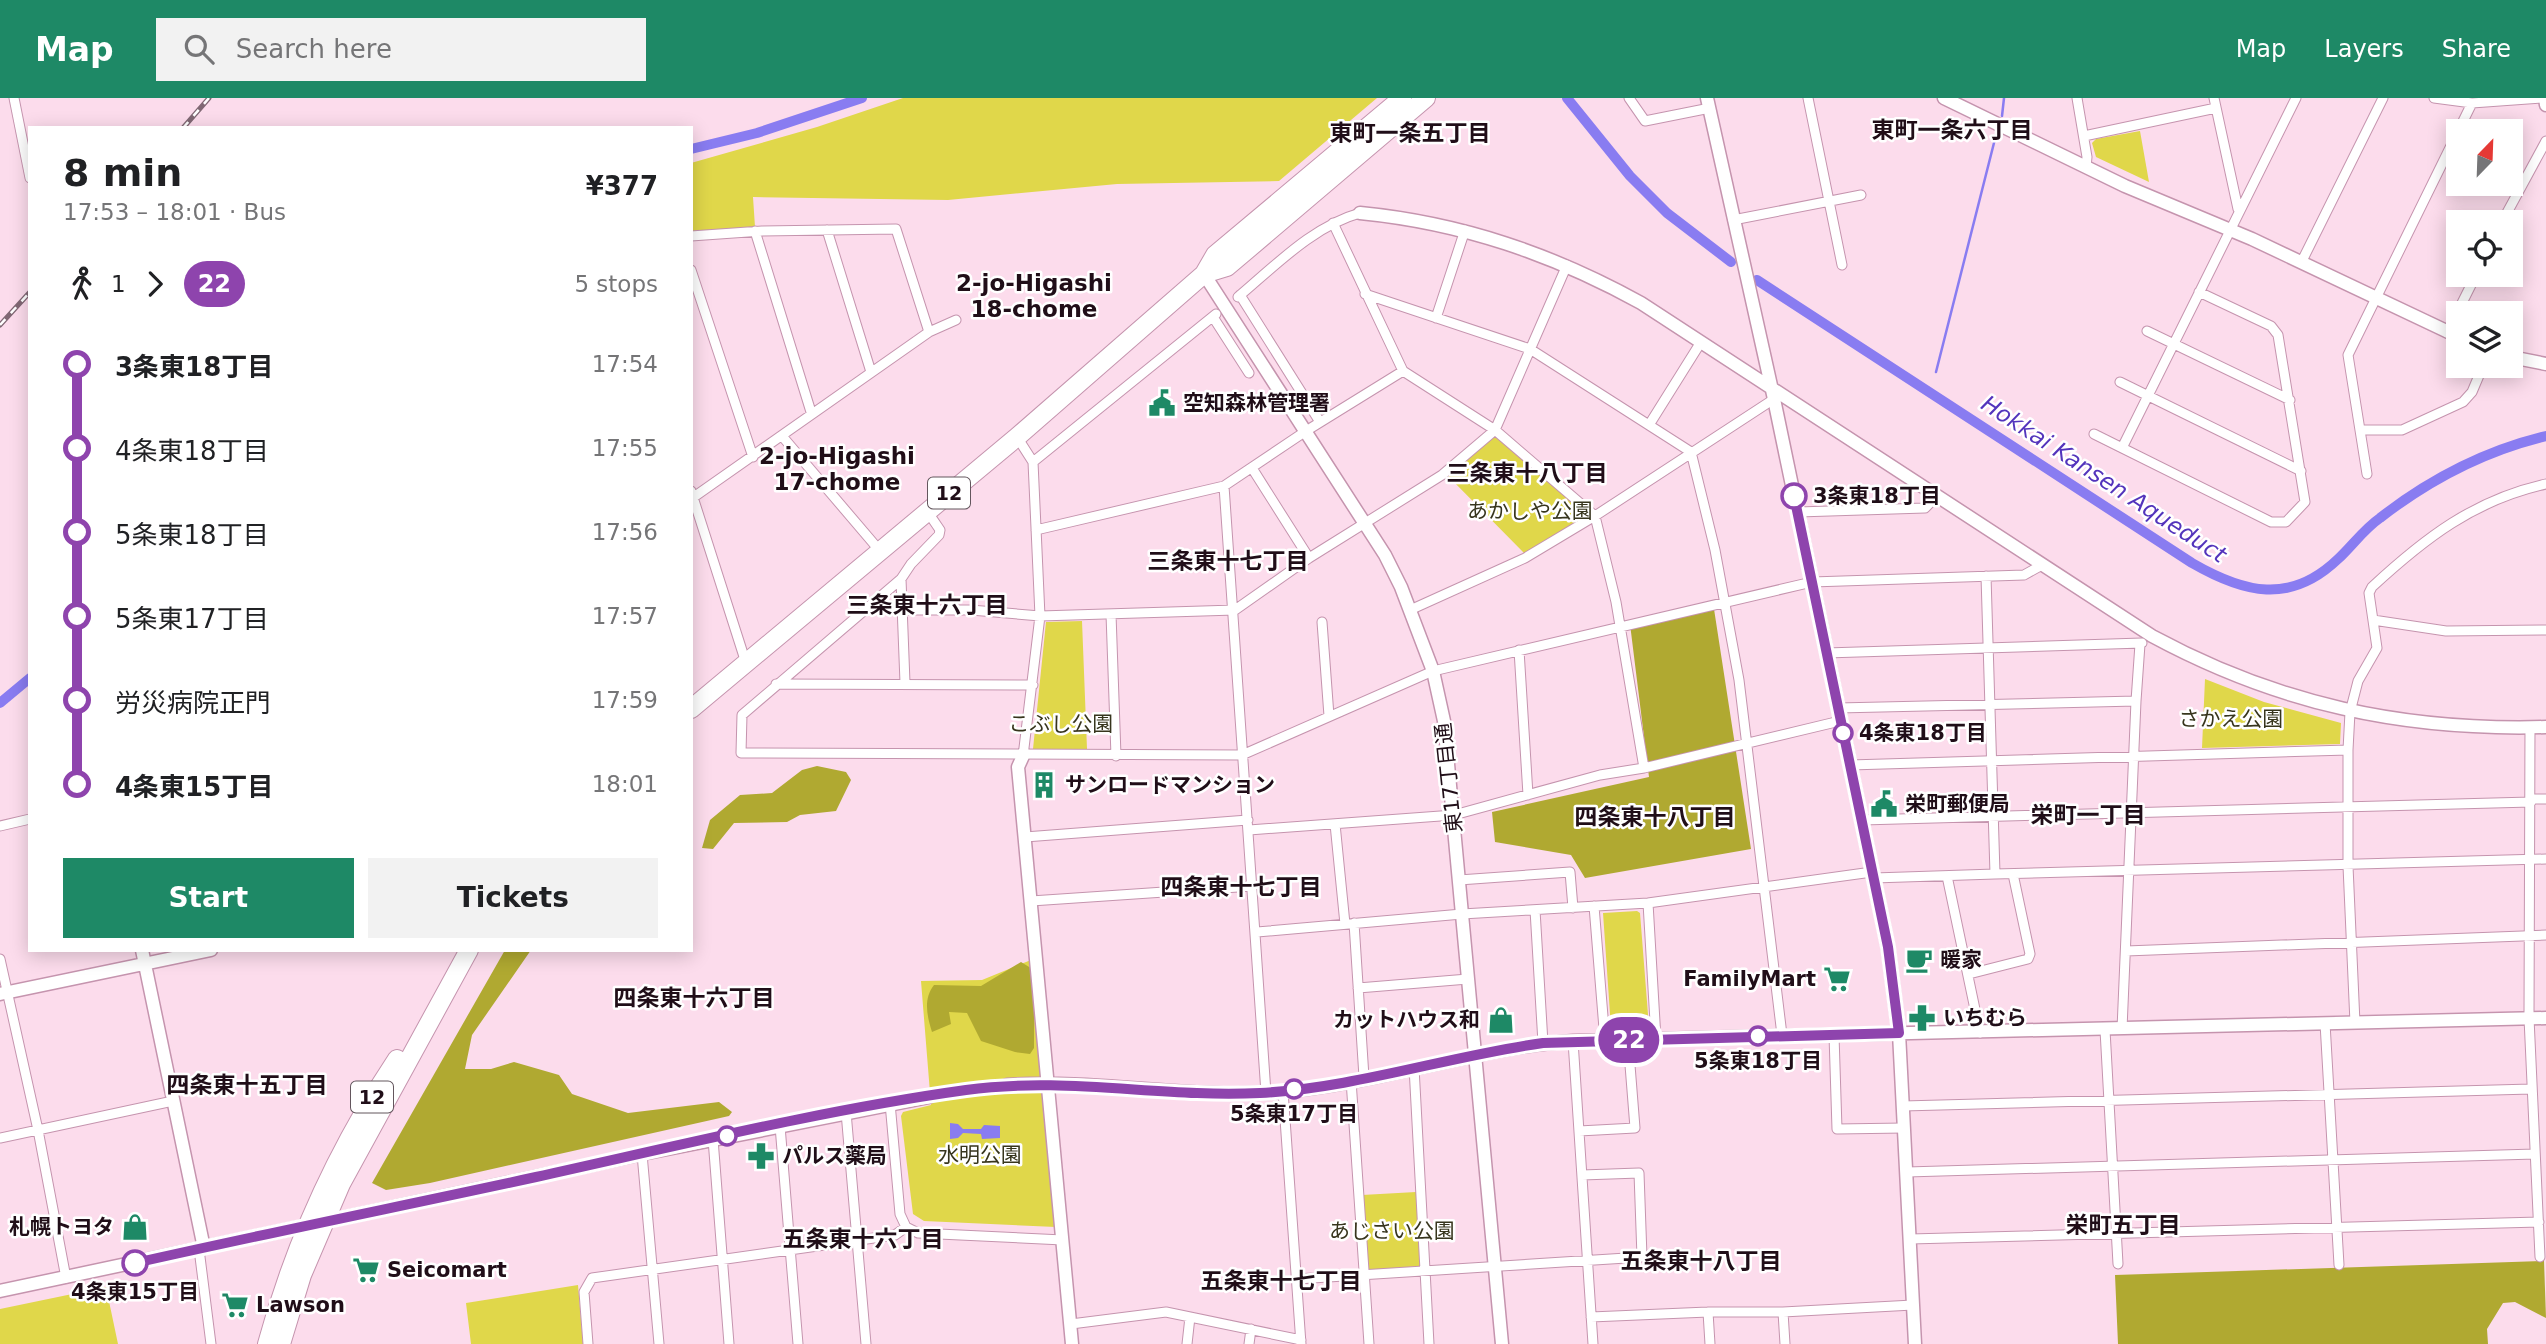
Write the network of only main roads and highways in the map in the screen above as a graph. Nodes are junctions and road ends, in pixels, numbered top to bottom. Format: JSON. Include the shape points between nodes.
{"nodes":[{"id":1,"x":1402,"y":98,"type":"edge"},
{"id":2,"x":1426,"y":98,"type":"edge"},
{"id":3,"x":1204,"y":274,"type":"junction"},
{"id":4,"x":693,"y":707,"type":"edge"},
{"id":5,"x":467,"y":952,"type":"edge"},
{"id":6,"x":314,"y":1226,"type":"junction"},
{"id":7,"x":267,"y":1344,"type":"edge"},
{"id":8,"x":281,"y":1344,"type":"edge"}],
"edges":[{"from":1,"to":3,"type":"highway","number":"12","via":[[1215,255]]},
{"from":2,"to":3,"type":"highway","number":"12","via":[[1227,267]]},
{"from":3,"to":4,"type":"highway","number":"12"},
{"from":5,"to":6,"type":"highway","number":"12","via":[[358,1121],[323,1187]]},
{"from":6,"to":7,"type":"highway","number":"12"},
{"from":6,"to":8,"type":"highway","number":"12"}]}
